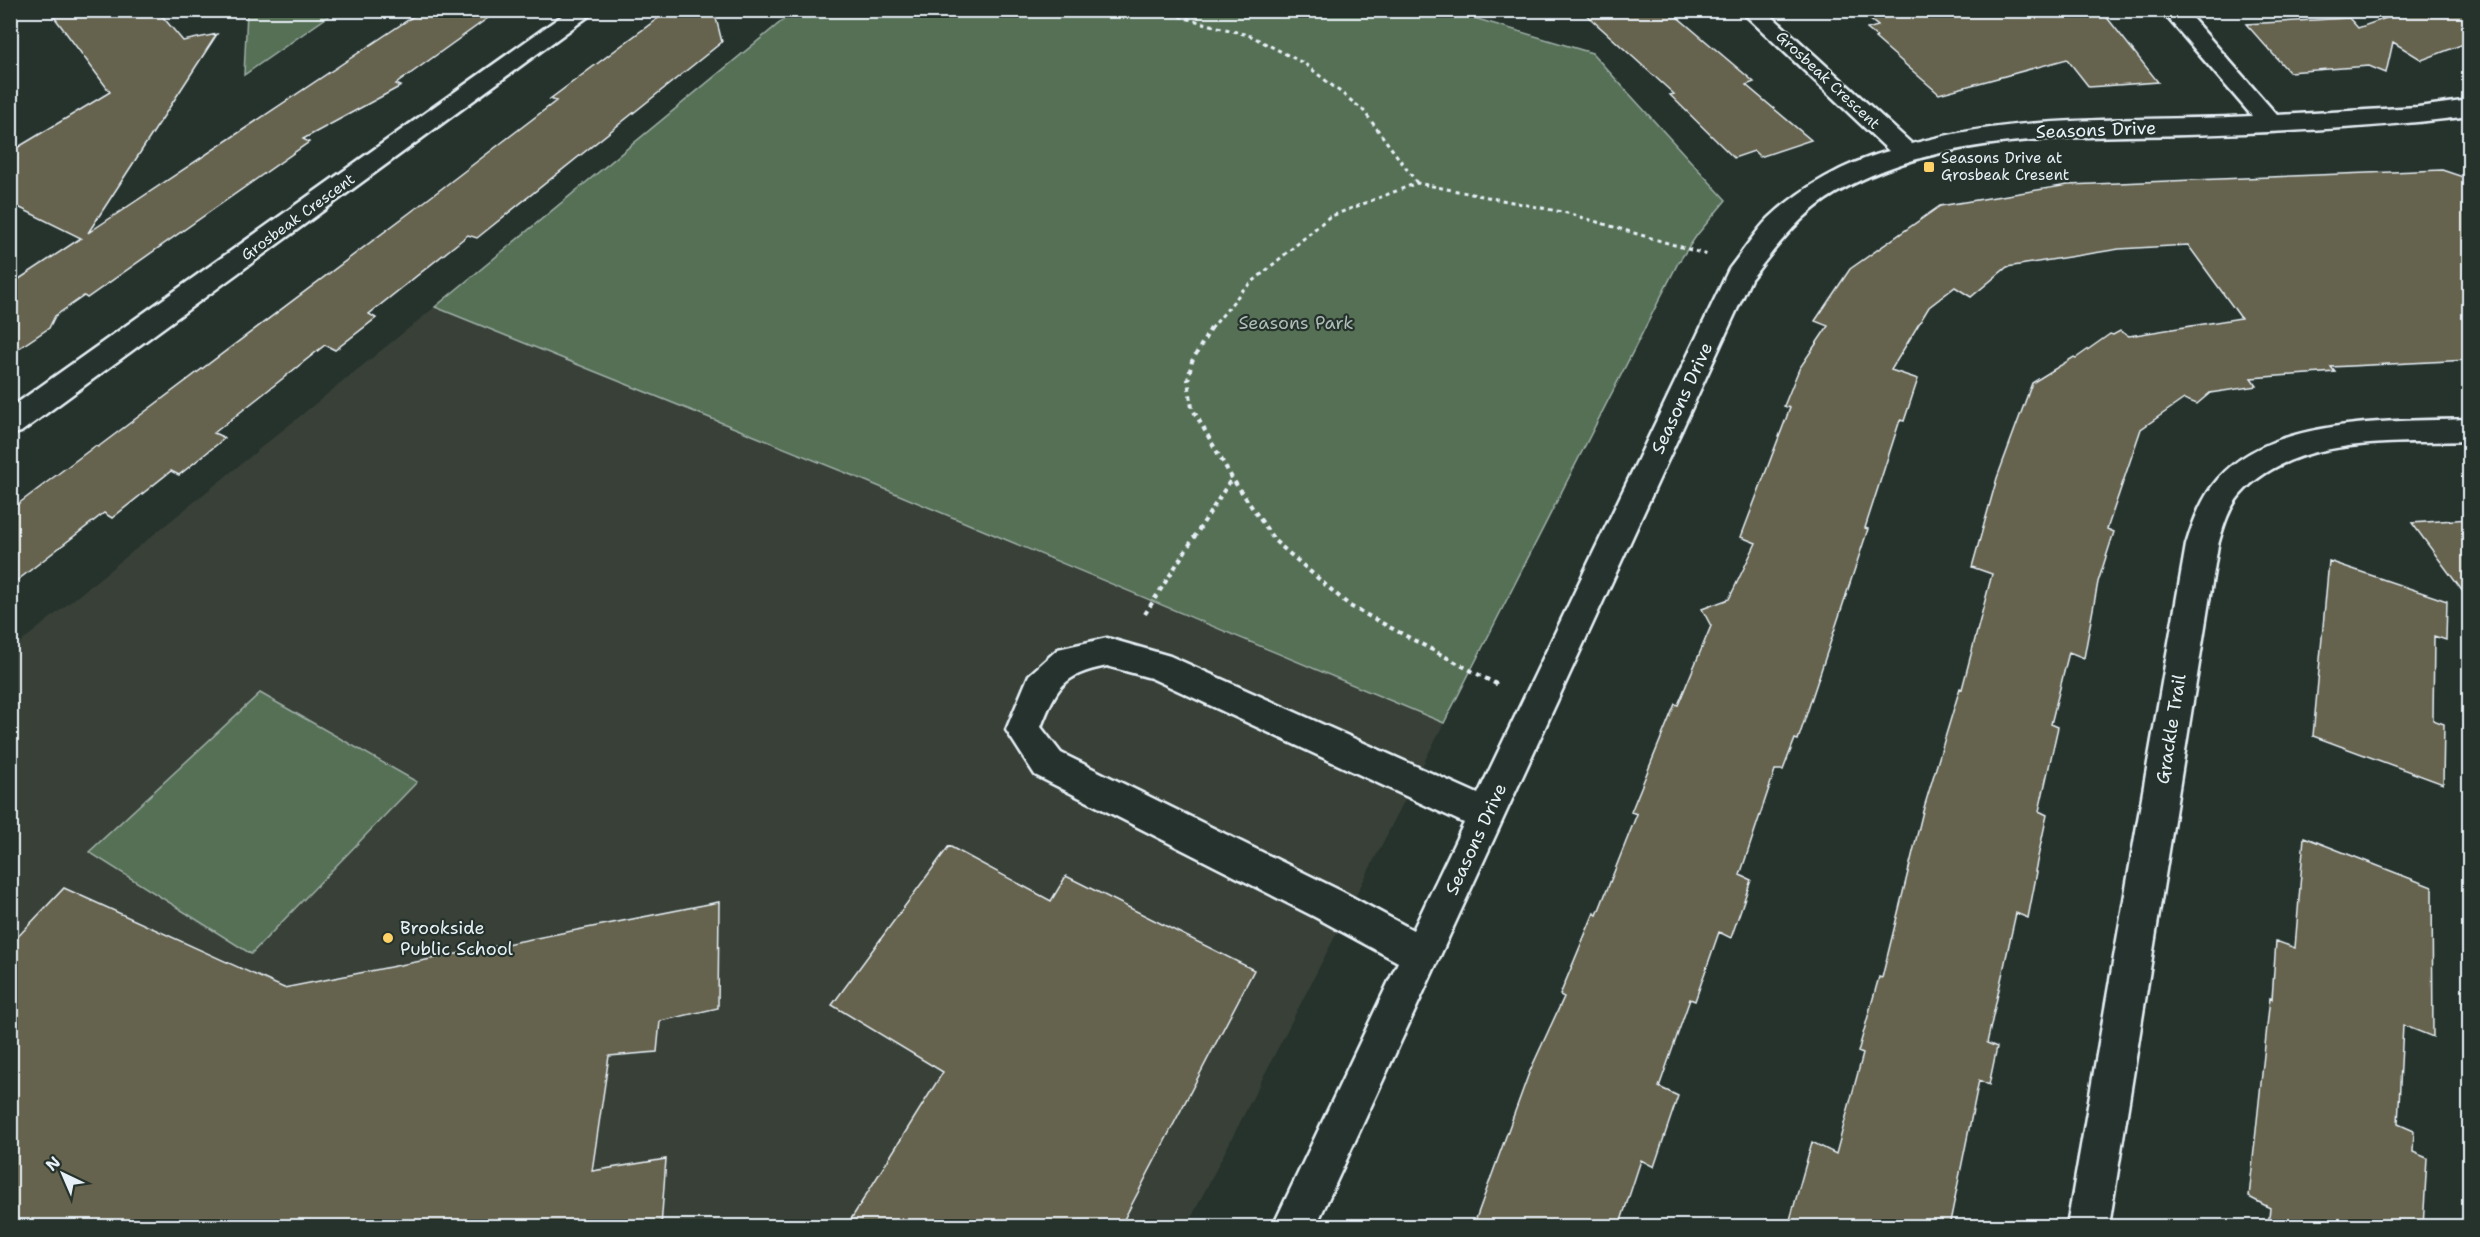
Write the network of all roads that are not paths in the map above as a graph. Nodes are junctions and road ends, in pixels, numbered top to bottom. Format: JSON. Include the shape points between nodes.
{"nodes":[{"id":1,"x":585,"y":10,"type":"edge"},
{"id":2,"x":1751,"y":10,"type":"edge"},
{"id":3,"x":2172,"y":10,"type":"edge"},
{"id":4,"x":2469,"y":108,"type":"edge"},
{"id":5,"x":2270,"y":122,"type":"junction"},
{"id":6,"x":1904,"y":151,"type":"junction"},
{"id":7,"x":10,"y":424,"type":"edge"},
{"id":8,"x":2469,"y":430,"type":"edge"},
{"id":9,"x":1487,"y":816,"type":"junction"},
{"id":10,"x":1422,"y":955,"type":"junction"},
{"id":11,"x":1294,"y":1227,"type":"edge"},
{"id":12,"x":2088,"y":1227,"type":"edge"}],
"edges":[{"from":1,"to":7,"type":"street","name":"Grosbeak Crescent"},
{"from":2,"to":6,"type":"street","name":"Grosbeak Crescent"},
{"from":3,"to":5,"type":"street"},
{"from":4,"to":5,"type":"street","name":"Seasons Drive","via":[[2418,115]]},
{"from":5,"to":6,"type":"street","name":"Seasons Drive","via":[[2001,135]]},
{"from":6,"to":9,"type":"street","name":"Seasons Drive","via":[[1865,167],[1800,204],[1775,227],[1744,268]]},
{"from":8,"to":12,"type":"street","name":"Grackle Trail","via":[[2333,439],[2285,450],[2253,466],[2238,479],[2210,516]]},
{"from":9,"to":10,"type":"street","name":"Seasons Drive"},
{"from":9,"to":10,"type":"street","via":[[1158,666],[1107,652],[1070,660],[1041,685],[1023,730],[1048,764]]},
{"from":10,"to":11,"type":"street","name":"Seasons Drive"}]}
